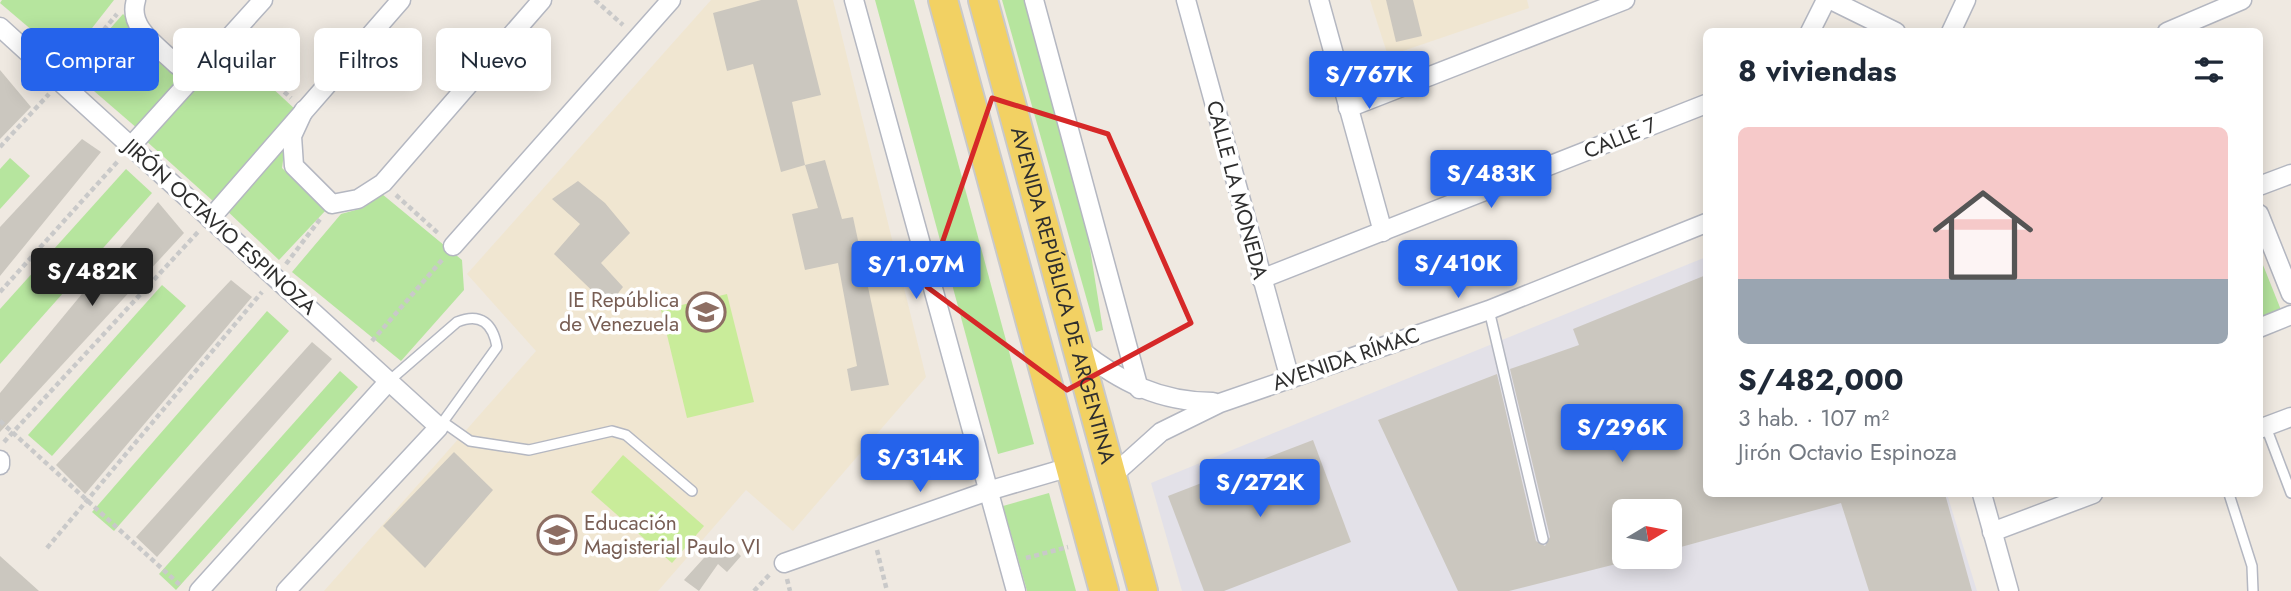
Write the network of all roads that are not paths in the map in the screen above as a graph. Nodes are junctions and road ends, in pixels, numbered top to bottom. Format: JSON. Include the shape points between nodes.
{"nodes":[{"id":1,"x":136,"y":0,"type":"edge"},
{"id":2,"x":263,"y":0,"type":"edge"},
{"id":3,"x":401,"y":0,"type":"edge"},
{"id":4,"x":542,"y":0,"type":"edge"},
{"id":5,"x":671,"y":0,"type":"edge"},
{"id":6,"x":854,"y":0,"type":"edge"},
{"id":7,"x":943,"y":0,"type":"edge"},
{"id":8,"x":983,"y":0,"type":"edge"},
{"id":9,"x":1034,"y":0,"type":"edge"},
{"id":10,"x":1186,"y":0,"type":"edge"},
{"id":11,"x":1319,"y":0,"type":"edge"},
{"id":12,"x":1625,"y":0,"type":"edge"},
{"id":13,"x":1829,"y":0,"type":"edge"},
{"id":14,"x":1966,"y":0,"type":"edge"},
{"id":15,"x":2242,"y":0,"type":"edge"},
{"id":16,"x":0,"y":27,"type":"edge"},
{"id":17,"x":2188,"y":27,"type":"edge"},
{"id":18,"x":237,"y":28,"type":"edge"},
{"id":19,"x":1812,"y":28,"type":"edge"},
{"id":20,"x":1888,"y":28,"type":"edge"},
{"id":21,"x":1953,"y":28,"type":"edge"},
{"id":22,"x":173,"y":61,"type":"edge"},
{"id":23,"x":179,"y":91,"type":"edge"},
{"id":24,"x":1703,"y":105,"type":"edge"},
{"id":25,"x":1348,"y":108,"type":"junction"},
{"id":26,"x":304,"y":110,"type":"junction"},
{"id":27,"x":131,"y":146,"type":"junction"},
{"id":28,"x":2291,"y":174,"type":"edge"},
{"id":29,"x":2263,"y":184,"type":"edge"},
{"id":30,"x":210,"y":219,"type":"junction"},
{"id":31,"x":1703,"y":224,"type":"edge"},
{"id":32,"x":2263,"y":224,"type":"edge"},
{"id":33,"x":1383,"y":232,"type":"junction"},
{"id":34,"x":453,"y":246,"type":"road end"},
{"id":35,"x":1261,"y":279,"type":"junction"},
{"id":36,"x":2291,"y":294,"type":"edge"},
{"id":37,"x":1489,"y":310,"type":"junction"},
{"id":38,"x":2291,"y":316,"type":"edge"},
{"id":39,"x":2263,"y":326,"type":"edge"},
{"id":40,"x":1079,"y":349,"type":"junction"},
{"id":41,"x":1290,"y":379,"type":"junction"},
{"id":42,"x":389,"y":381,"type":"junction"},
{"id":43,"x":1139,"y":389,"type":"junction"},
{"id":44,"x":1220,"y":402,"type":"junction"},
{"id":45,"x":2291,"y":417,"type":"edge"},
{"id":46,"x":441,"y":425,"type":"junction"},
{"id":47,"x":2263,"y":428,"type":"edge"},
{"id":48,"x":2263,"y":430,"type":"edge"},
{"id":49,"x":1070,"y":467,"type":"junction"},
{"id":50,"x":1112,"y":476,"type":"junction"},
{"id":51,"x":692,"y":491,"type":"dead end"},
{"id":52,"x":988,"y":491,"type":"junction"},
{"id":53,"x":2291,"y":493,"type":"edge"},
{"id":54,"x":1983,"y":497,"type":"edge"},
{"id":55,"x":2085,"y":497,"type":"edge"},
{"id":56,"x":2230,"y":497,"type":"edge"},
{"id":57,"x":1992,"y":533,"type":"junction"},
{"id":58,"x":1543,"y":539,"type":"dead end"},
{"id":59,"x":784,"y":563,"type":"dead end"},
{"id":60,"x":199,"y":591,"type":"edge"},
{"id":61,"x":286,"y":591,"type":"edge"},
{"id":62,"x":1016,"y":591,"type":"edge"},
{"id":63,"x":1104,"y":591,"type":"edge"},
{"id":64,"x":1143,"y":591,"type":"edge"},
{"id":65,"x":2008,"y":591,"type":"edge"},
{"id":66,"x":2253,"y":591,"type":"edge"}],
"edges":[{"from":1,"to":22,"type":"street","via":[[135,24]]},
{"from":2,"to":18,"type":"street"},
{"from":3,"to":26,"type":"street"},
{"from":4,"to":26,"type":"street","via":[[383,183],[358,199],[332,204],[294,166],[292,136]]},
{"from":5,"to":34,"type":"street"},
{"from":6,"to":52,"type":"street"},
{"from":7,"to":49,"type":"main road","name":"AVENIDA REPÚBLICA DE ARGENTINA"},
{"from":8,"to":40,"type":"main road","name":"AVENIDA REPÚBLICA DE ARGENTINA"},
{"from":9,"to":43,"type":"street"},
{"from":10,"to":35,"type":"street","name":"CALLE LA MONEDA"},
{"from":11,"to":25,"type":"street"},
{"from":12,"to":25,"type":"street"},
{"from":13,"to":19,"type":"street"},
{"from":13,"to":20,"type":"street"},
{"from":14,"to":21,"type":"street"},
{"from":15,"to":17,"type":"street"},
{"from":16,"to":27,"type":"street","name":"JIRÓN OCTAVIO ESPINOZA"},
{"from":23,"to":27,"type":"street"},
{"from":24,"to":33,"type":"street","name":"CALLE 7"},
{"from":25,"to":33,"type":"street"},
{"from":26,"to":30,"type":"street"},
{"from":27,"to":30,"type":"street","name":"JIRÓN OCTAVIO ESPINOZA"},
{"from":28,"to":29,"type":"street"},
{"from":30,"to":42,"type":"street","name":"JIRÓN OCTAVIO ESPINOZA"},
{"from":31,"to":37,"type":"street","name":"AVENIDA RÍMAC"},
{"from":32,"to":36,"type":"street"},
{"from":33,"to":35,"type":"street","name":"CALLE 7"},
{"from":35,"to":41,"type":"street","name":"CALLE LA MONEDA"},
{"from":37,"to":41,"type":"street","name":"AVENIDA RÍMAC"},
{"from":37,"to":58,"type":"lane"},
{"from":38,"to":39,"type":"street"},
{"from":40,"to":43,"type":"street","name":"AVENIDA RÍMAC","via":[[1107,372]]},
{"from":40,"to":50,"type":"main road","name":"AVENIDA REPÚBLICA DE ARGENTINA"},
{"from":41,"to":44,"type":"street","name":"AVENIDA RÍMAC"},
{"from":42,"to":46,"type":"street","name":"JIRÓN OCTAVIO ESPINOZA"},
{"from":42,"to":46,"type":"lane","via":[[457,322],[483,319],[494,331],[496,347]]},
{"from":42,"to":60,"type":"street"},
{"from":43,"to":44,"type":"street","name":"AVENIDA RÍMAC","via":[[1193,402]]},
{"from":44,"to":50,"type":"street","name":"AVENIDA RÍMAC","via":[[1161,432]]},
{"from":45,"to":47,"type":"street"},
{"from":46,"to":51,"type":"lane","via":[[470,441],[529,450],[612,431],[626,435]]},
{"from":46,"to":61,"type":"street"},
{"from":48,"to":53,"type":"lane"},
{"from":49,"to":52,"type":"street"},
{"from":49,"to":63,"type":"main road","name":"AVENIDA REPÚBLICA DE ARGENTINA"},
{"from":50,"to":64,"type":"main road","name":"AVENIDA REPÚBLICA DE ARGENTINA"},
{"from":52,"to":59,"type":"street"},
{"from":52,"to":62,"type":"street"},
{"from":54,"to":57,"type":"street"},
{"from":55,"to":57,"type":"street"},
{"from":56,"to":66,"type":"lane","via":[[2252,566]]},
{"from":57,"to":65,"type":"street"}]}
